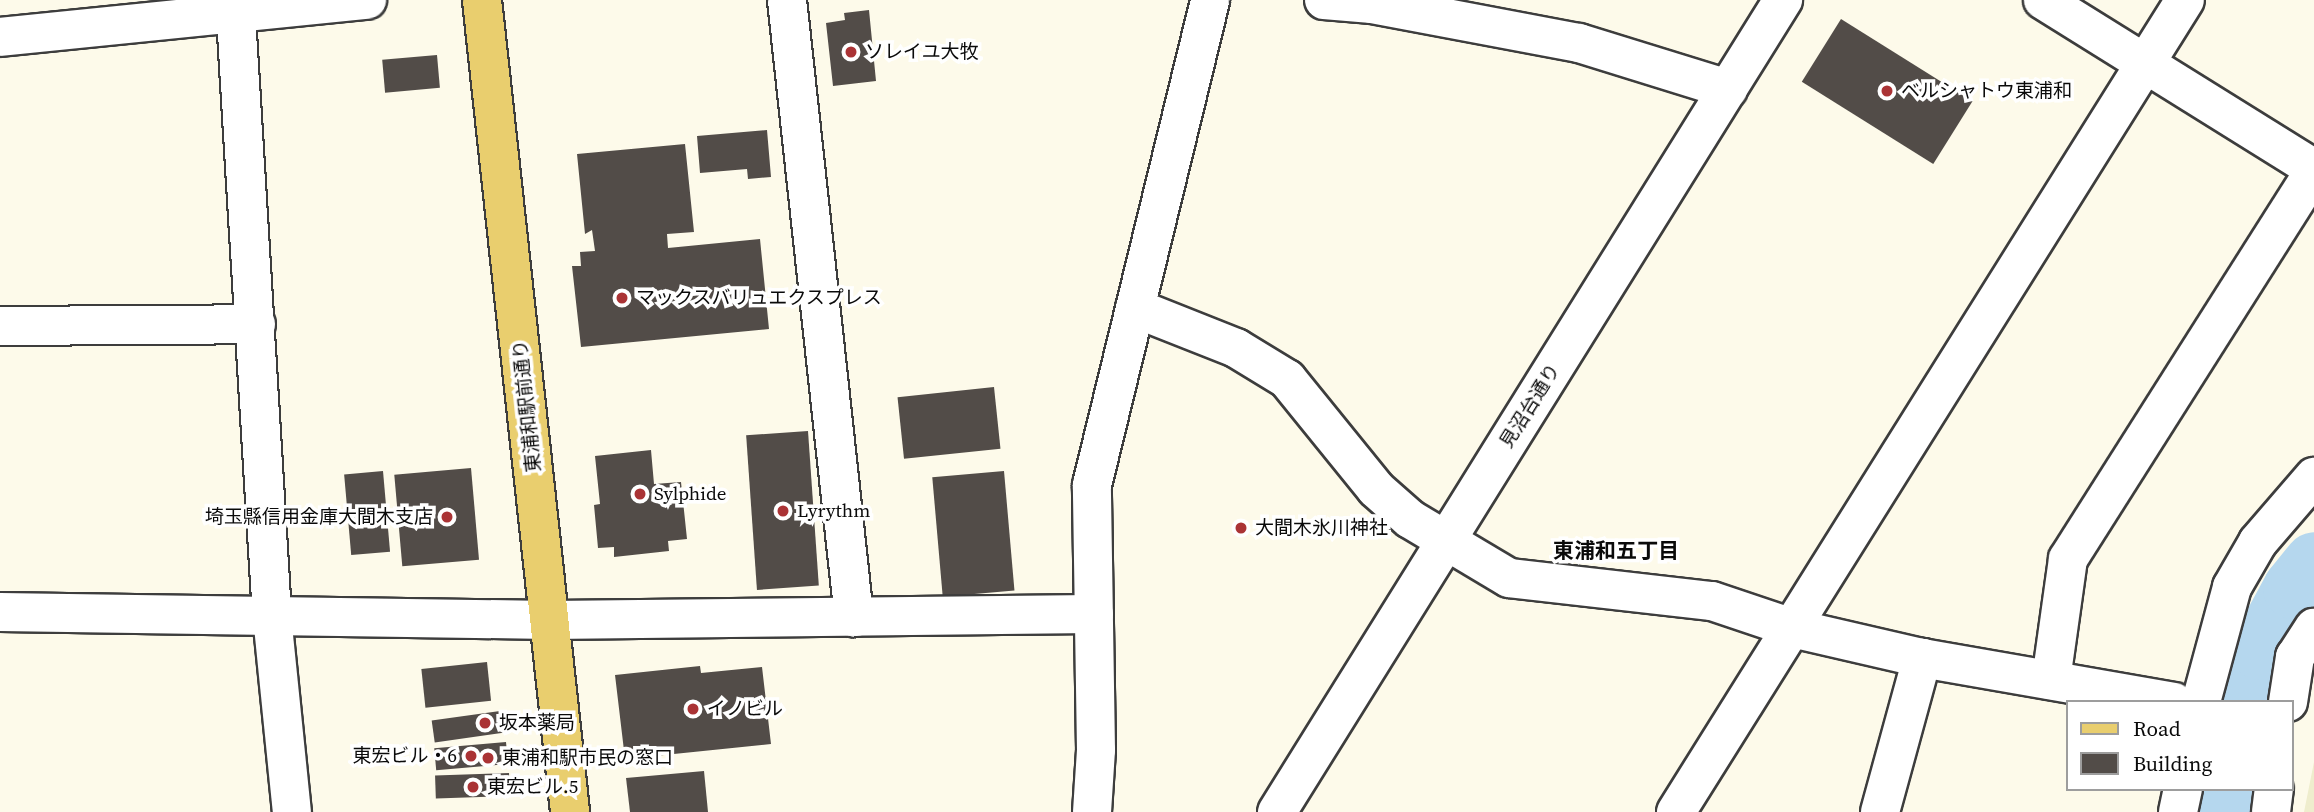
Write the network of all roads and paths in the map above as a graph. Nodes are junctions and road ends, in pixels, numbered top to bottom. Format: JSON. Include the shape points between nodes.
{"nodes":[{"id":1,"x":367,"y":0,"type":"edge"},
{"id":2,"x":482,"y":0,"type":"edge"},
{"id":3,"x":787,"y":0,"type":"edge"},
{"id":4,"x":1210,"y":0,"type":"edge"},
{"id":5,"x":1324,"y":0,"type":"edge"},
{"id":6,"x":1783,"y":0,"type":"edge"},
{"id":7,"x":2043,"y":0,"type":"edge"},
{"id":8,"x":2185,"y":0,"type":"edge"},
{"id":9,"x":236,"y":6,"type":"edge"},
{"id":10,"x":0,"y":37,"type":"edge"},
{"id":11,"x":2146,"y":65,"type":"junction"},
{"id":12,"x":1728,"y":89,"type":"junction"},
{"id":13,"x":2314,"y":170,"type":"edge"},
{"id":14,"x":1135,"y":307,"type":"junction"},
{"id":15,"x":256,"y":324,"type":"junction"},
{"id":16,"x":0,"y":326,"type":"edge"},
{"id":17,"x":2314,"y":477,"type":"edge"},
{"id":18,"x":1445,"y":541,"type":"junction"},
{"id":19,"x":0,"y":612,"type":"edge"},
{"id":20,"x":1094,"y":614,"type":"junction"},
{"id":21,"x":272,"y":616,"type":"junction"},
{"id":22,"x":854,"y":617,"type":"junction"},
{"id":23,"x":550,"y":620,"type":"junction"},
{"id":24,"x":1792,"y":628,"type":"junction"},
{"id":25,"x":2314,"y":628,"type":"edge"},
{"id":26,"x":1922,"y":658,"type":"junction"},
{"id":27,"x":2051,"y":680,"type":"junction"},
{"id":28,"x":2163,"y":700,"type":"edge"},
{"id":29,"x":2202,"y":700,"type":"edge"},
{"id":30,"x":2288,"y":700,"type":"edge"},
{"id":31,"x":2183,"y":791,"type":"edge"},
{"id":32,"x":2274,"y":791,"type":"edge"},
{"id":33,"x":292,"y":812,"type":"edge"},
{"id":34,"x":570,"y":812,"type":"edge"},
{"id":35,"x":1092,"y":812,"type":"edge"},
{"id":36,"x":1277,"y":812,"type":"edge"},
{"id":37,"x":1676,"y":812,"type":"edge"},
{"id":38,"x":1880,"y":812,"type":"edge"},
{"id":39,"x":2178,"y":812,"type":"edge"},
{"id":40,"x":2271,"y":812,"type":"edge"}],
"edges":[{"from":1,"to":9,"type":"street"},
{"from":2,"to":23,"type":"main road","name":"東浦和駅前通り"},
{"from":3,"to":22,"type":"street"},
{"from":4,"to":14,"type":"street"},
{"from":5,"to":12,"type":"street","via":[[1372,4],[1579,43]]},
{"from":6,"to":12,"type":"street","name":"見沼台通り"},
{"from":7,"to":11,"type":"street"},
{"from":8,"to":11,"type":"street"},
{"from":9,"to":10,"type":"street"},
{"from":9,"to":15,"type":"street"},
{"from":11,"to":13,"type":"street"},
{"from":11,"to":24,"type":"street"},
{"from":12,"to":18,"type":"street","name":"見沼台通り"},
{"from":13,"to":27,"type":"street","via":[[2068,559]]},
{"from":14,"to":18,"type":"street","via":[[1236,348],[1287,379],[1376,489]]},
{"from":14,"to":20,"type":"street","via":[[1092,485]]},
{"from":15,"to":16,"type":"street"},
{"from":15,"to":21,"type":"street"},
{"from":17,"to":29,"type":"street","via":[[2258,542],[2232,587]]},
{"from":18,"to":24,"type":"street","via":[[1509,578],[1712,601]]},
{"from":18,"to":36,"type":"street","name":"見沼台通り"},
{"from":19,"to":21,"type":"street"},
{"from":20,"to":22,"type":"street"},
{"from":20,"to":35,"type":"street"},
{"from":21,"to":23,"type":"street"},
{"from":21,"to":33,"type":"street"},
{"from":22,"to":23,"type":"street"},
{"from":23,"to":34,"type":"main road","name":"東浦和駅前通り"},
{"from":24,"to":26,"type":"street"},
{"from":24,"to":37,"type":"street"},
{"from":25,"to":30,"type":"street","via":[[2295,657]]},
{"from":26,"to":27,"type":"street"},
{"from":26,"to":38,"type":"street"},
{"from":27,"to":28,"type":"street"},
{"from":31,"to":39,"type":"street"},
{"from":32,"to":40,"type":"street"}]}
